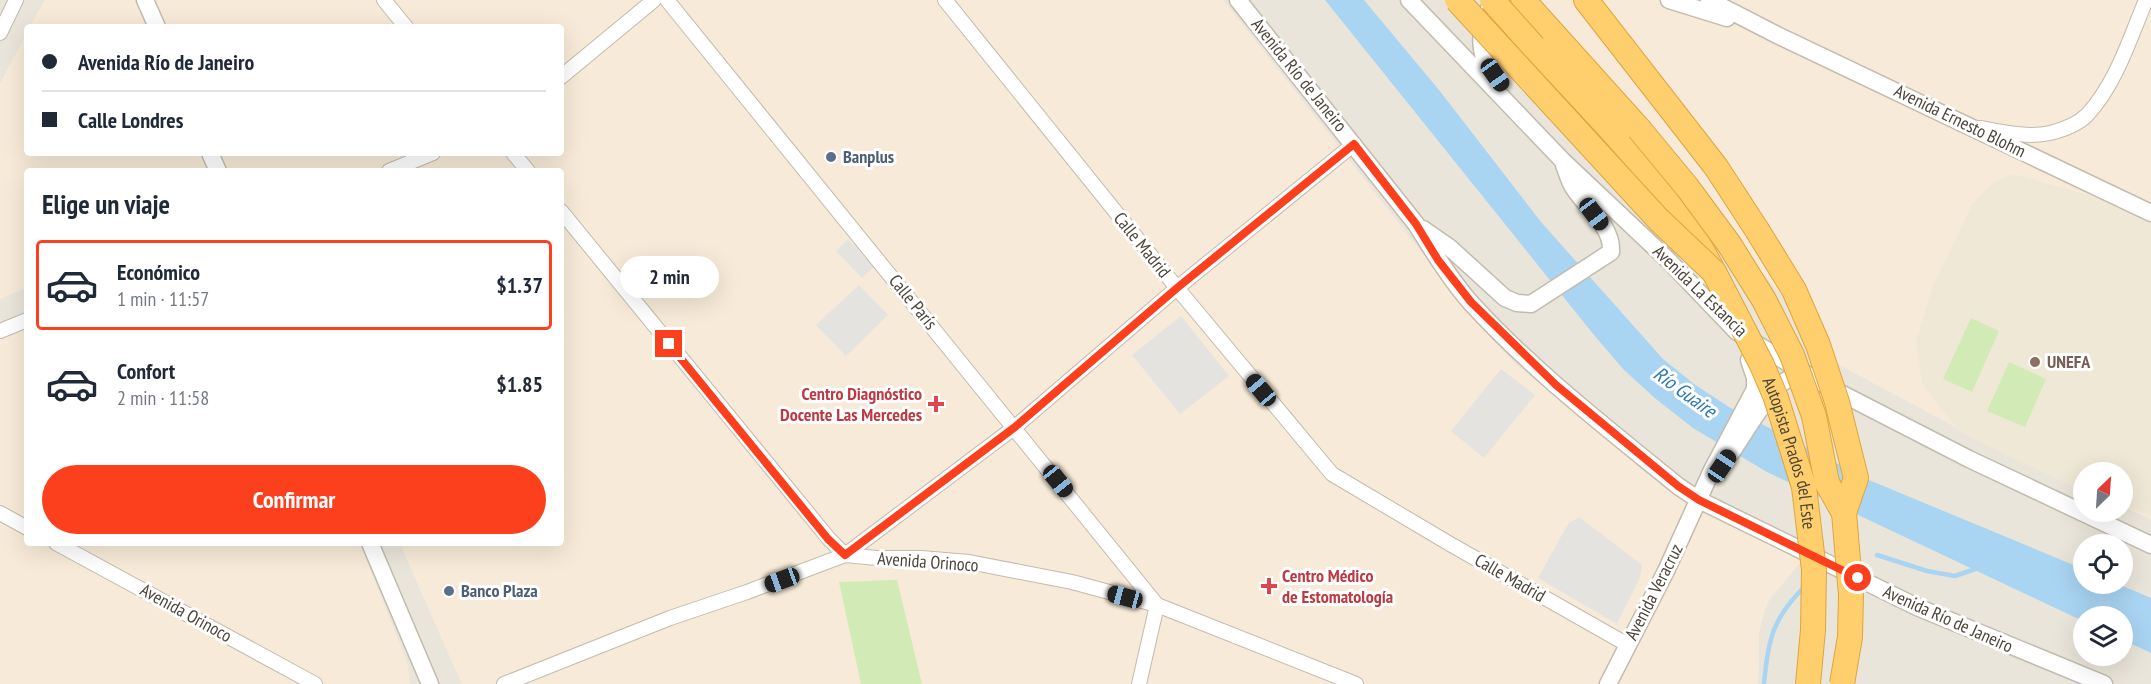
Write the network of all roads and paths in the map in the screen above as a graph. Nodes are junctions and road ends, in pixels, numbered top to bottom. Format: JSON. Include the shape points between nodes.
{"nodes":[{"id":1,"x":16,"y":0,"type":"edge"},
{"id":2,"x":145,"y":0,"type":"edge"},
{"id":3,"x":384,"y":0,"type":"edge"},
{"id":4,"x":654,"y":0,"type":"edge"},
{"id":5,"x":667,"y":0,"type":"edge"},
{"id":6,"x":945,"y":0,"type":"edge"},
{"id":7,"x":1238,"y":0,"type":"edge"},
{"id":8,"x":1409,"y":0,"type":"edge"},
{"id":9,"x":1457,"y":0,"type":"edge"},
{"id":10,"x":1493,"y":0,"type":"edge"},
{"id":11,"x":1523,"y":0,"type":"edge"},
{"id":12,"x":1586,"y":0,"type":"edge"},
{"id":13,"x":1669,"y":0,"type":"edge"},
{"id":14,"x":1709,"y":0,"type":"edge"},
{"id":15,"x":2146,"y":0,"type":"edge"},
{"id":16,"x":156,"y":24,"type":"edge"},
{"id":17,"x":404,"y":24,"type":"edge"},
{"id":18,"x":1768,"y":30,"type":"junction"},
{"id":19,"x":0,"y":33,"type":"edge"},
{"id":20,"x":564,"y":75,"type":"edge"},
{"id":21,"x":1971,"y":126,"type":"junction"},
{"id":22,"x":1539,"y":135,"type":"junction"},
{"id":23,"x":1354,"y":144,"type":"junction"},
{"id":24,"x":426,"y":156,"type":"edge"},
{"id":25,"x":516,"y":156,"type":"edge"},
{"id":26,"x":1563,"y":161,"type":"junction"},
{"id":27,"x":396,"y":168,"type":"edge"},
{"id":28,"x":526,"y":168,"type":"edge"},
{"id":29,"x":2151,"y":213,"type":"edge"},
{"id":30,"x":564,"y":215,"type":"edge"},
{"id":31,"x":1416,"y":224,"type":"junction"},
{"id":32,"x":1714,"y":272,"type":"junction"},
{"id":33,"x":1177,"y":288,"type":"junction"},
{"id":34,"x":24,"y":321,"type":"edge"},
{"id":35,"x":0,"y":331,"type":"edge"},
{"id":36,"x":1737,"y":332,"type":"junction"},
{"id":37,"x":1821,"y":383,"type":"junction"},
{"id":38,"x":1762,"y":394,"type":"junction"},
{"id":39,"x":1015,"y":427,"type":"junction"},
{"id":40,"x":1699,"y":500,"type":"junction"},
{"id":41,"x":0,"y":513,"type":"edge"},
{"id":42,"x":1844,"y":513,"type":"junction"},
{"id":43,"x":24,"y":526,"type":"edge"},
{"id":44,"x":2151,"y":544,"type":"edge"},
{"id":45,"x":62,"y":546,"type":"edge"},
{"id":46,"x":371,"y":546,"type":"edge"},
{"id":47,"x":845,"y":555,"type":"junction"},
{"id":48,"x":1157,"y":605,"type":"junction"},
{"id":49,"x":1628,"y":645,"type":"junction"},
{"id":50,"x":2025,"y":652,"type":"junction"},
{"id":51,"x":1139,"y":682,"type":"edge"},
{"id":52,"x":315,"y":684,"type":"edge"},
{"id":53,"x":430,"y":684,"type":"edge"},
{"id":54,"x":504,"y":684,"type":"edge"},
{"id":55,"x":1356,"y":684,"type":"edge"},
{"id":56,"x":1608,"y":684,"type":"edge"},
{"id":57,"x":1808,"y":684,"type":"edge"},
{"id":58,"x":1842,"y":684,"type":"edge"},
{"id":59,"x":2078,"y":684,"type":"edge"},
{"id":60,"x":2104,"y":684,"type":"edge"}],
"edges":[{"from":1,"to":19,"type":"street"},
{"from":2,"to":16,"type":"street"},
{"from":3,"to":17,"type":"street"},
{"from":4,"to":20,"type":"street"},
{"from":5,"to":39,"type":"street","name":"Calle París"},
{"from":6,"to":33,"type":"street","name":"Calle Madrid"},
{"from":7,"to":23,"type":"street","name":"Avenida Río de Janeiro"},
{"from":8,"to":22,"type":"street","name":"Avenida La Estancia"},
{"from":9,"to":32,"type":"highway","bridge":true,"via":[[1659,220]]},
{"from":10,"to":22,"type":"street","via":[[1484,18],[1481,43],[1485,62]]},
{"from":10,"to":32,"type":"highway","name":"Autopista Prados del Este","bridge":true,"via":[[1676,206]]},
{"from":11,"to":42,"type":"highway","bridge":true,"via":[[1640,129],[1729,244],[1792,355],[1814,416],[1827,483]]},
{"from":12,"to":42,"type":"highway","bridge":true,"via":[[1716,167],[1794,290],[1837,402],[1856,478]]},
{"from":13,"to":18,"type":"street"},
{"from":14,"to":18,"type":"street"},
{"from":15,"to":21,"type":"street","via":[[2102,96],[2086,117],[2048,133],[2020,134]]},
{"from":18,"to":21,"type":"street","name":"Avenida Ernesto Blohm"},
{"from":21,"to":29,"type":"street","name":"Avenida Ernesto Blohm"},
{"from":22,"to":26,"type":"street","name":"Avenida La Estancia"},
{"from":23,"to":31,"type":"street","name":"Avenida Río de Janeiro"},
{"from":23,"to":33,"type":"street"},
{"from":24,"to":27,"type":"street"},
{"from":25,"to":28,"type":"street"},
{"from":26,"to":31,"type":"street","via":[[1573,186],[1604,228],[1611,252],[1531,304],[1505,298],[1449,247]]},
{"from":26,"to":36,"type":"street","name":"Avenida La Estancia"},
{"from":30,"to":47,"type":"street"},
{"from":31,"to":40,"type":"street","name":"Avenida Río de Janeiro","via":[[1471,302],[1532,364]]},
{"from":32,"to":57,"type":"highway","name":"Autopista Prados del Este","bridge":true,"via":[[1773,390],[1804,487],[1814,570]]},
{"from":33,"to":39,"type":"street"},
{"from":33,"to":49,"type":"street","name":"Calle Madrid","via":[[1332,474]]},
{"from":34,"to":35,"type":"street"},
{"from":36,"to":37,"type":"street","name":"Avenida La Estancia"},
{"from":36,"to":38,"type":"street"},
{"from":37,"to":38,"type":"street","via":[[1796,377]]},
{"from":37,"to":44,"type":"street","name":"Avenida La Estancia","via":[[1978,464]]},
{"from":38,"to":40,"type":"street"},
{"from":38,"to":40,"type":"street","via":[[1711,472]]},
{"from":39,"to":47,"type":"street"},
{"from":39,"to":48,"type":"street","name":"Calle París"},
{"from":40,"to":49,"type":"street","name":"Avenida Veracruz"},
{"from":40,"to":50,"type":"street","name":"Avenida Río de Janeiro","via":[[1917,607]]},
{"from":41,"to":43,"type":"street"},
{"from":42,"to":58,"type":"highway","name":"Autopista Prados del Este","bridge":true,"via":[[1851,595],[1850,637]]},
{"from":45,"to":52,"type":"street","name":"Avenida Orinoco"},
{"from":46,"to":53,"type":"street"},
{"from":47,"to":48,"type":"street","name":"Avenida Orinoco","via":[[969,562],[1072,582]]},
{"from":47,"to":54,"type":"street","name":"Avenida Orinoco"},
{"from":48,"to":51,"type":"street"},
{"from":48,"to":55,"type":"street","name":"Avenida Orinoco"},
{"from":49,"to":56,"type":"street","name":"Avenida Veracruz"},
{"from":50,"to":59,"type":"street"},
{"from":50,"to":60,"type":"street","name":"Avenida Río de Janeiro"}]}
